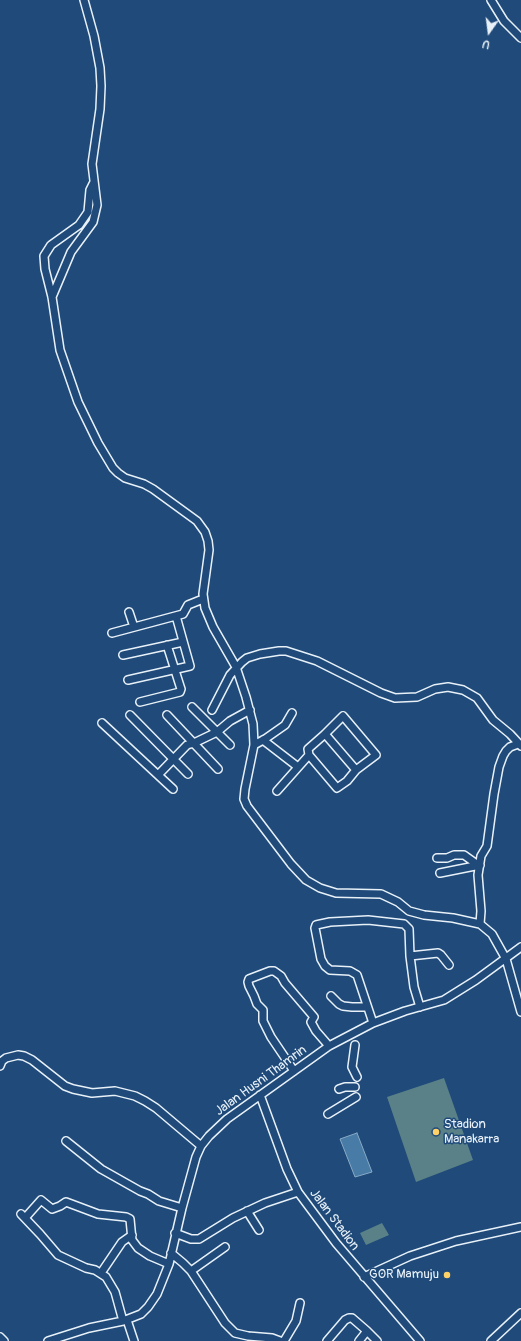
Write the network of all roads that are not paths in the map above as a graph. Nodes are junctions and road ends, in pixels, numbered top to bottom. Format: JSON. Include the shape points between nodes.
{"nodes":[{"id":1,"x":84,"y":0,"type":"edge"},
{"id":2,"x":491,"y":0,"type":"edge"},
{"id":3,"x":521,"y":38,"type":"edge"},
{"id":4,"x":94,"y":182,"type":"junction"},
{"id":5,"x":52,"y":297,"type":"junction"},
{"id":6,"x":203,"y":599,"type":"junction"},
{"id":7,"x":129,"y":612,"type":"dead end"},
{"id":8,"x":176,"y":616,"type":"junction"},
{"id":9,"x":134,"y":627,"type":"junction"},
{"id":10,"x":112,"y":633,"type":"dead end"},
{"id":11,"x":183,"y":642,"type":"junction"},
{"id":12,"x":167,"y":645,"type":"junction"},
{"id":13,"x":123,"y":655,"type":"dead end"},
{"id":14,"x":236,"y":667,"type":"junction"},
{"id":15,"x":175,"y":669,"type":"junction"},
{"id":16,"x":128,"y":680,"type":"dead end"},
{"id":17,"x":140,"y":702,"type":"dead end"},
{"id":18,"x":192,"y":707,"type":"dead end"},
{"id":19,"x":212,"y":710,"type":"dead end"},
{"id":20,"x":250,"y":710,"type":"junction"},
{"id":21,"x":292,"y":713,"type":"dead end"},
{"id":22,"x":130,"y":715,"type":"dead end"},
{"id":23,"x":167,"y":715,"type":"dead end"},
{"id":24,"x":102,"y":723,"type":"dead end"},
{"id":25,"x":217,"y":732,"type":"junction"},
{"id":26,"x":325,"y":734,"type":"junction"},
{"id":27,"x":263,"y":740,"type":"junction"},
{"id":28,"x":194,"y":743,"type":"junction"},
{"id":29,"x":230,"y":745,"type":"dead end"},
{"id":30,"x":254,"y":745,"type":"junction"},
{"id":31,"x":520,"y":745,"type":"edge"},
{"id":32,"x":308,"y":755,"type":"junction"},
{"id":33,"x":174,"y":759,"type":"junction"},
{"id":34,"x":298,"y":767,"type":"junction"},
{"id":35,"x":218,"y":769,"type":"dead end"},
{"id":36,"x":356,"y":770,"type":"junction"},
{"id":37,"x":188,"y":774,"type":"dead end"},
{"id":38,"x":158,"y":775,"type":"junction"},
{"id":39,"x":173,"y":789,"type":"dead end"},
{"id":40,"x":276,"y":791,"type":"dead end"},
{"id":41,"x":479,"y":865,"type":"junction"},
{"id":42,"x":461,"y":869,"type":"junction"},
{"id":43,"x":440,"y":873,"type":"dead end"},
{"id":44,"x":480,"y":924,"type":"junction"},
{"id":45,"x":521,"y":947,"type":"edge"},
{"id":46,"x":410,"y":956,"type":"junction"},
{"id":47,"x":506,"y":959,"type":"junction"},
{"id":48,"x":449,"y":965,"type":"dead end"},
{"id":49,"x":331,"y":996,"type":"dead end"},
{"id":50,"x":367,"y":1007,"type":"junction"},
{"id":51,"x":420,"y":1007,"type":"junction"},
{"id":52,"x":521,"y":1012,"type":"edge"},
{"id":53,"x":372,"y":1023,"type":"junction"},
{"id":54,"x":355,"y":1045,"type":"dead end"},
{"id":55,"x":329,"y":1046,"type":"junction"},
{"id":56,"x":0,"y":1066,"type":"edge"},
{"id":57,"x":294,"y":1071,"type":"junction"},
{"id":58,"x":357,"y":1077,"type":"dead end"},
{"id":59,"x":355,"y":1087,"type":"dead end"},
{"id":60,"x":339,"y":1089,"type":"dead end"},
{"id":61,"x":260,"y":1095,"type":"junction"},
{"id":62,"x":356,"y":1097,"type":"dead end"},
{"id":63,"x":328,"y":1114,"type":"dead end"},
{"id":64,"x":66,"y":1141,"type":"dead end"},
{"id":65,"x":201,"y":1146,"type":"junction"},
{"id":66,"x":298,"y":1192,"type":"junction"},
{"id":67,"x":182,"y":1208,"type":"junction"},
{"id":68,"x":247,"y":1211,"type":"junction"},
{"id":69,"x":521,"y":1227,"type":"edge"},
{"id":70,"x":259,"y":1230,"type":"dead end"},
{"id":71,"x":175,"y":1233,"type":"junction"},
{"id":72,"x":132,"y":1235,"type":"junction"},
{"id":73,"x":225,"y":1247,"type":"dead end"},
{"id":74,"x":171,"y":1253,"type":"junction"},
{"id":75,"x":169,"y":1264,"type":"junction"},
{"id":76,"x":191,"y":1271,"type":"junction"},
{"id":77,"x":101,"y":1273,"type":"junction"},
{"id":78,"x":364,"y":1277,"type":"junction"},
{"id":79,"x":300,"y":1303,"type":"dead end"},
{"id":80,"x":521,"y":1313,"type":"edge"},
{"id":81,"x":125,"y":1320,"type":"junction"},
{"id":82,"x":366,"y":1331,"type":"junction"},
{"id":83,"x":0,"y":1337,"type":"edge"},
{"id":84,"x":4,"y":1341,"type":"edge"},
{"id":85,"x":48,"y":1341,"type":"edge"},
{"id":86,"x":134,"y":1341,"type":"edge"},
{"id":87,"x":280,"y":1341,"type":"edge"},
{"id":88,"x":284,"y":1341,"type":"edge"},
{"id":89,"x":327,"y":1341,"type":"edge"},
{"id":90,"x":359,"y":1341,"type":"edge"},
{"id":91,"x":377,"y":1341,"type":"edge"},
{"id":92,"x":420,"y":1341,"type":"edge"},
{"id":93,"x":491,"y":1341,"type":"edge"}],
"edges":[{"from":1,"to":4,"type":"street","via":[[94,36],[101,86],[92,164]]},
{"from":2,"to":3,"type":"street","via":[[504,21]]},
{"from":4,"to":5,"type":"street","via":[[97,205],[93,222],[71,252]]},
{"from":4,"to":5,"type":"street","via":[[90,190],[88,212],[79,225],[51,245],[44,256],[44,269]]},
{"from":5,"to":6,"type":"street","via":[[60,350],[69,378],[78,402],[108,460],[125,478],[153,489],[197,521],[204,532],[209,550]]},
{"from":6,"to":8,"type":"street","via":[[188,605],[183,614]]},
{"from":6,"to":14,"type":"street","via":[[207,616]]},
{"from":7,"to":9,"type":"street"},
{"from":8,"to":9,"type":"street"},
{"from":8,"to":11,"type":"street"},
{"from":9,"to":10,"type":"street"},
{"from":11,"to":12,"type":"street"},
{"from":11,"to":15,"type":"street","via":[[190,666]]},
{"from":12,"to":13,"type":"street"},
{"from":12,"to":15,"type":"street"},
{"from":14,"to":19,"type":"street","via":[[224,684]]},
{"from":14,"to":20,"type":"street"},
{"from":14,"to":31,"type":"street","via":[[247,658],[286,651],[317,661],[395,698],[417,697],[435,689],[458,688],[477,698],[493,720]]},
{"from":15,"to":16,"type":"street"},
{"from":15,"to":17,"type":"street","via":[[180,692]]},
{"from":18,"to":25,"type":"street"},
{"from":20,"to":25,"type":"street"},
{"from":20,"to":30,"type":"street"},
{"from":21,"to":27,"type":"street","via":[[285,725]]},
{"from":22,"to":33,"type":"street"},
{"from":23,"to":28,"type":"street"},
{"from":24,"to":38,"type":"street"},
{"from":25,"to":28,"type":"street"},
{"from":25,"to":29,"type":"street"},
{"from":26,"to":32,"type":"street","via":[[308,749]]},
{"from":26,"to":36,"type":"street"},
{"from":26,"to":36,"type":"street","via":[[343,716],[376,755]]},
{"from":27,"to":30,"type":"street"},
{"from":27,"to":34,"type":"street"},
{"from":28,"to":33,"type":"street","via":[[187,745]]},
{"from":28,"to":35,"type":"street"},
{"from":30,"to":44,"type":"street","via":[[245,789],[246,804],[306,880],[331,892],[381,894],[409,911]]},
{"from":31,"to":41,"type":"street","via":[[510,747],[506,751],[499,767],[488,840]]},
{"from":32,"to":34,"type":"street"},
{"from":32,"to":36,"type":"street","via":[[337,788]]},
{"from":33,"to":37,"type":"street"},
{"from":33,"to":38,"type":"street"},
{"from":34,"to":40,"type":"street"},
{"from":38,"to":39,"type":"street"},
{"from":41,"to":42,"type":"street"},
{"from":41,"to":42,"type":"street","via":[[464,855],[440,858]]},
{"from":41,"to":44,"type":"street"},
{"from":42,"to":43,"type":"street"},
{"from":44,"to":47,"type":"street","via":[[492,934]]},
{"from":45,"to":47,"type":"street","name":"Jalan Husni Thamrin"},
{"from":46,"to":48,"type":"street","via":[[438,953]]},
{"from":46,"to":50,"type":"street","via":[[410,928],[404,924],[368,920],[316,925],[321,959],[325,966],[330,970],[357,974]]},
{"from":46,"to":51,"type":"street","via":[[414,987]]},
{"from":47,"to":51,"type":"street","name":"Jalan Husni Thamrin","via":[[444,1000]]},
{"from":47,"to":52,"type":"street"},
{"from":49,"to":50,"type":"street","via":[[343,1006]]},
{"from":50,"to":53,"type":"street"},
{"from":51,"to":53,"type":"street","name":"Jalan Husni Thamrin"},
{"from":53,"to":55,"type":"street","name":"Jalan Husni Thamrin"},
{"from":54,"to":58,"type":"street","via":[[352,1067]]},
{"from":55,"to":57,"type":"street","name":"Jalan Husni Thamrin"},
{"from":55,"to":57,"type":"street","via":[[311,1022],[314,1017],[274,970],[249,979],[249,986],[257,1004],[264,1010],[268,1032]]},
{"from":56,"to":65,"type":"street","via":[[6,1058],[24,1056],[58,1082],[69,1087],[88,1093],[115,1091],[135,1096],[156,1108]]},
{"from":57,"to":61,"type":"street","name":"Jalan Husni Thamrin"},
{"from":59,"to":60,"type":"street"},
{"from":61,"to":65,"type":"street","name":"Jalan Husni Thamrin","via":[[227,1119]]},
{"from":61,"to":66,"type":"street","name":"Jalan Stadion"},
{"from":62,"to":63,"type":"street"},
{"from":64,"to":67,"type":"street","via":[[101,1169],[159,1201]]},
{"from":65,"to":67,"type":"street","name":"Jalan Husni Thamrin"},
{"from":66,"to":68,"type":"street"},
{"from":66,"to":78,"type":"street","name":"Jalan Stadion"},
{"from":67,"to":71,"type":"street","name":"Jalan Husni Thamrin"},
{"from":68,"to":70,"type":"street"},
{"from":68,"to":71,"type":"street","via":[[199,1239]]},
{"from":69,"to":78,"type":"street","via":[[456,1241],[410,1256]]},
{"from":71,"to":74,"type":"street","name":"Jalan Husni Thamrin"},
{"from":72,"to":75,"type":"street","via":[[132,1240],[138,1248]]},
{"from":72,"to":77,"type":"street","via":[[122,1242]]},
{"from":72,"to":77,"type":"street","via":[[128,1218],[98,1214],[66,1202],[52,1209],[41,1200],[23,1216],[58,1255]]},
{"from":73,"to":76,"type":"street"},
{"from":74,"to":75,"type":"street","name":"Jalan Husni Thamrin"},
{"from":74,"to":76,"type":"street"},
{"from":75,"to":81,"type":"street","name":"Jalan Husni Thamrin","via":[[157,1294],[148,1307],[141,1314]]},
{"from":76,"to":87,"type":"street","via":[[225,1324],[235,1333]]},
{"from":77,"to":81,"type":"street","via":[[115,1292]]},
{"from":78,"to":92,"type":"street","name":"Jalan Stadion"},
{"from":79,"to":88,"type":"street","via":[[296,1321]]},
{"from":80,"to":93,"type":"street"},
{"from":81,"to":85,"type":"street","name":"Jalan Husni Thamrin"},
{"from":81,"to":86,"type":"street"},
{"from":82,"to":89,"type":"street","via":[[349,1318]]},
{"from":82,"to":90,"type":"street"},
{"from":82,"to":91,"type":"street"},
{"from":83,"to":84,"type":"street"}]}
